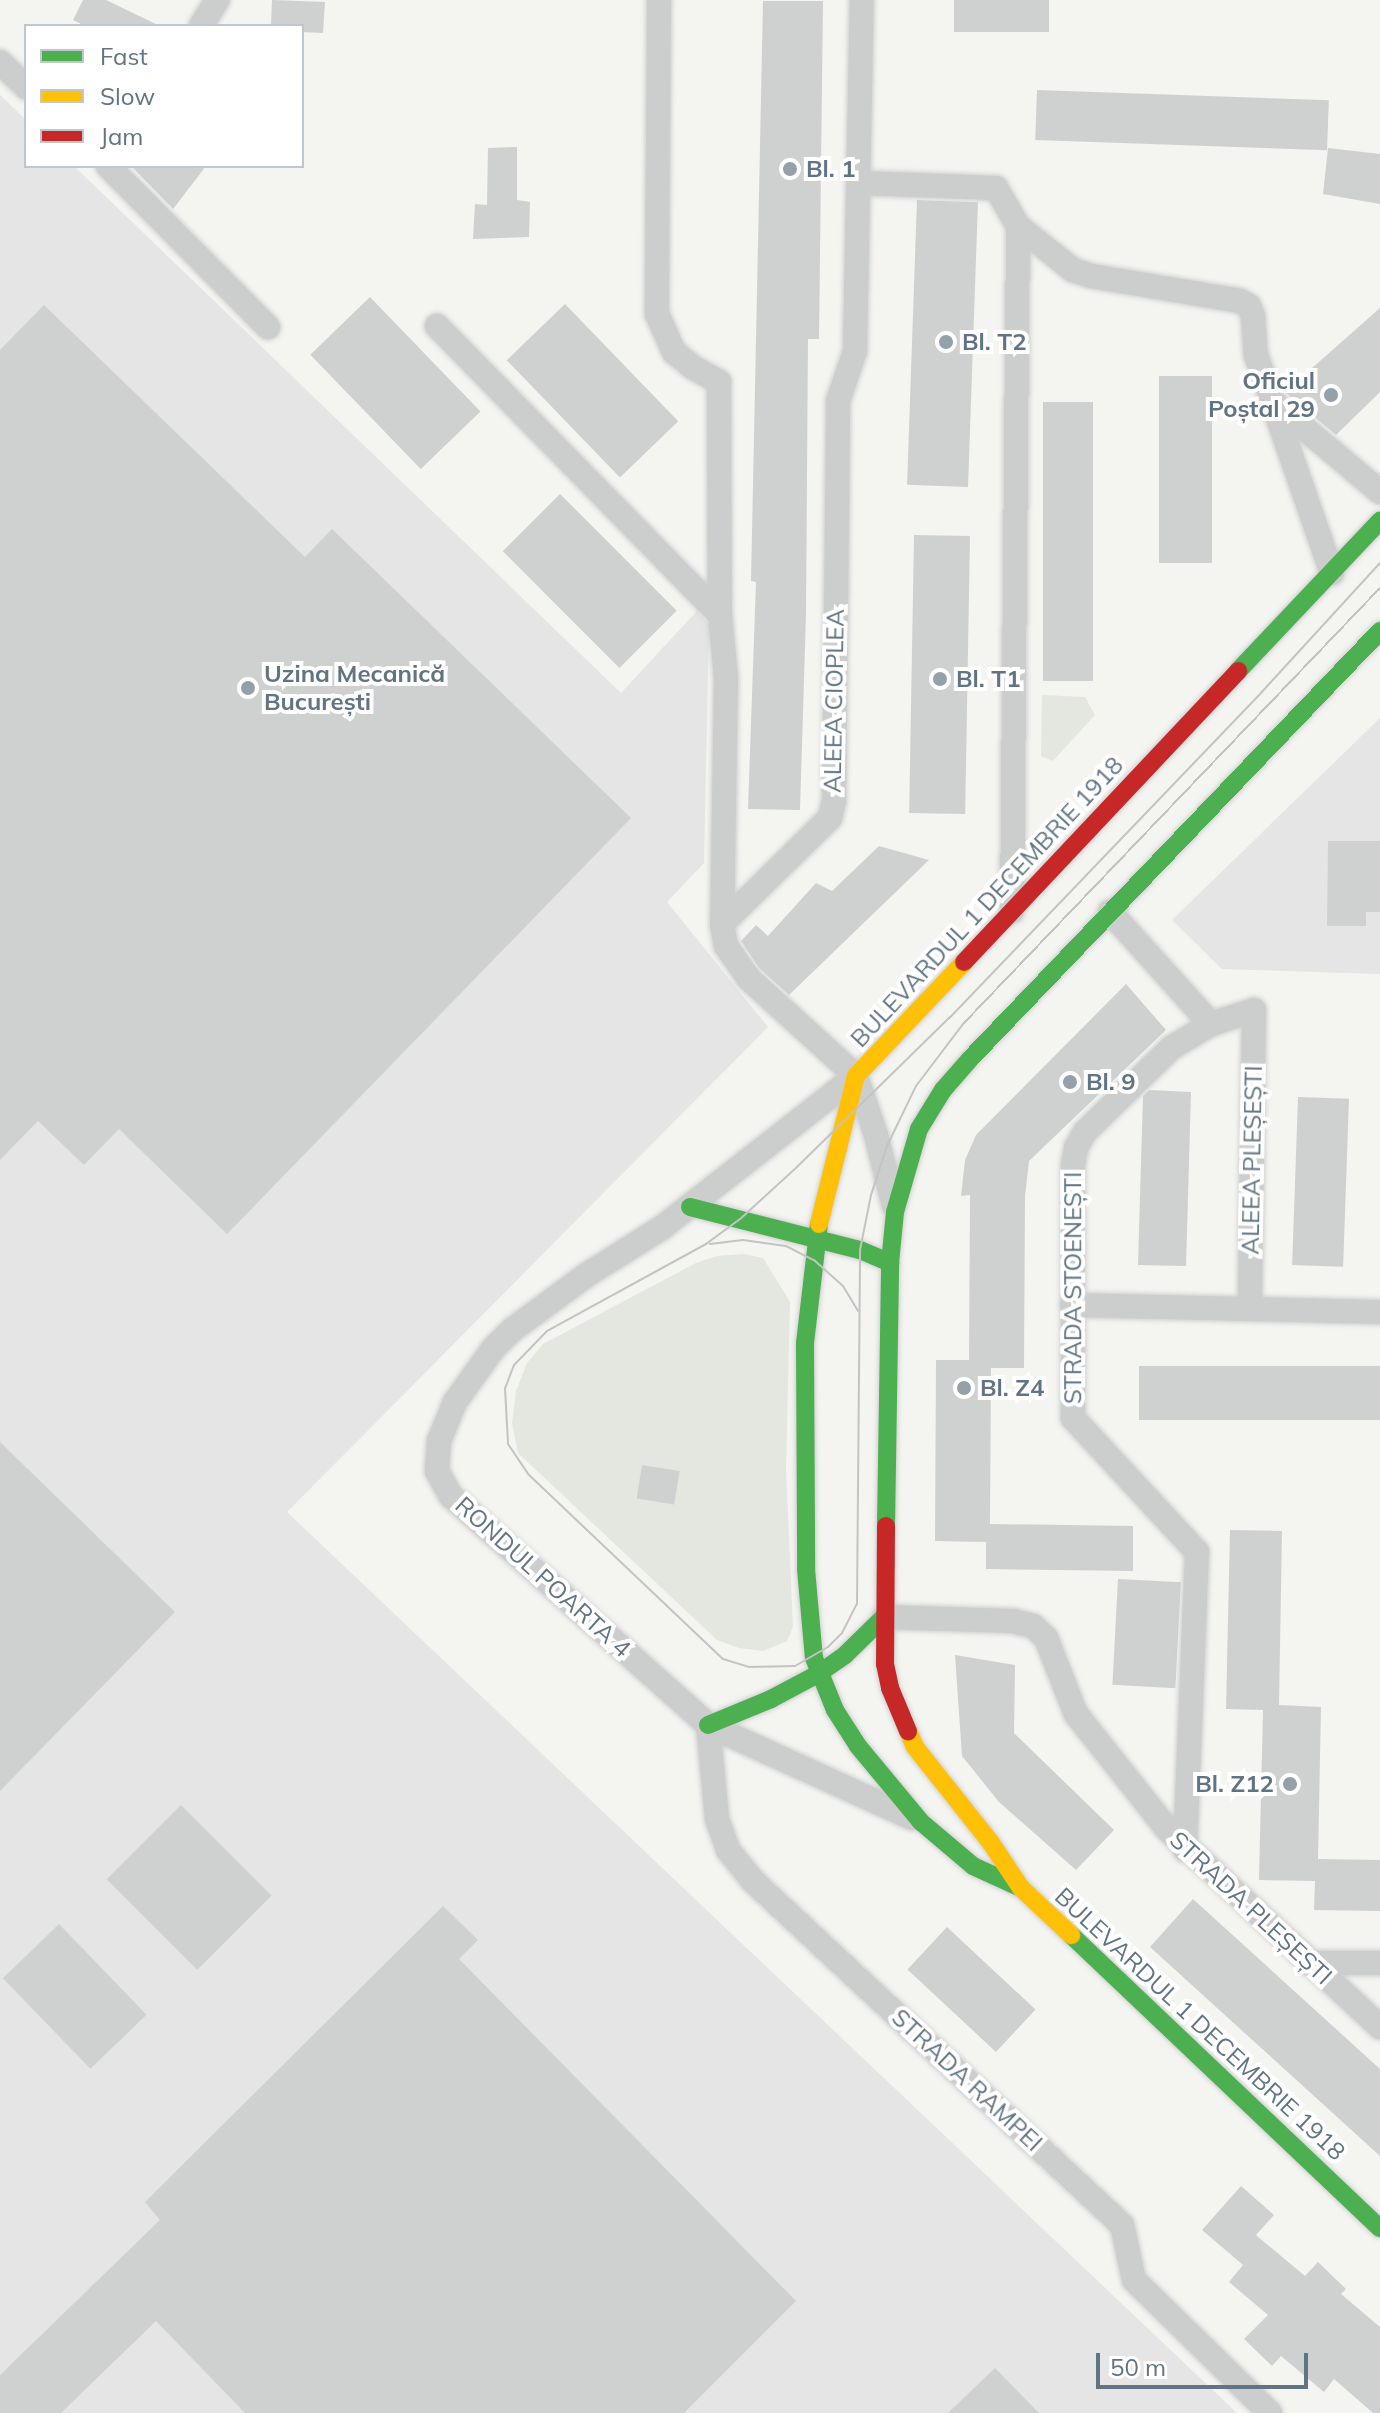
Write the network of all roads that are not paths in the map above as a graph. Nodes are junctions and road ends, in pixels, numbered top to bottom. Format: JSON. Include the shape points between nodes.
{"nodes":[{"id":1,"x":217,"y":0,"type":"edge"},
{"id":2,"x":659,"y":0,"type":"edge"},
{"id":3,"x":862,"y":0,"type":"edge"},
{"id":4,"x":202,"y":24,"type":"edge"},
{"id":5,"x":0,"y":62,"type":"edge"},
{"id":6,"x":24,"y":85,"type":"edge"},
{"id":7,"x":111,"y":168,"type":"edge"},
{"id":8,"x":859,"y":183,"type":"junction"},
{"id":9,"x":1018,"y":226,"type":"junction"},
{"id":10,"x":437,"y":326,"type":"dead end"},
{"id":11,"x":268,"y":327,"type":"dead end"},
{"id":12,"x":1271,"y":400,"type":"junction"},
{"id":13,"x":1380,"y":492,"type":"edge"},
{"id":14,"x":1380,"y":521,"type":"edge"},
{"id":15,"x":1332,"y":573,"type":"junction"},
{"id":16,"x":720,"y":615,"type":"junction"},
{"id":17,"x":1380,"y":631,"type":"edge"},
{"id":18,"x":1012,"y":911,"type":"junction"},
{"id":19,"x":1110,"y":912,"type":"junction"},
{"id":20,"x":722,"y":924,"type":"junction"},
{"id":21,"x":1254,"y":1010,"type":"joint"},
{"id":22,"x":1211,"y":1024,"type":"junction"},
{"id":23,"x":856,"y":1076,"type":"junction"},
{"id":24,"x":690,"y":1207,"type":"junction"},
{"id":25,"x":895,"y":1212,"type":"junction"},
{"id":26,"x":816,"y":1239,"type":"junction"},
{"id":27,"x":890,"y":1263,"type":"junction"},
{"id":28,"x":1072,"y":1305,"type":"junction"},
{"id":29,"x":1250,"y":1309,"type":"junction"},
{"id":30,"x":1380,"y":1312,"type":"edge"},
{"id":31,"x":884,"y":1617,"type":"junction"},
{"id":32,"x":818,"y":1674,"type":"junction"},
{"id":33,"x":708,"y":1725,"type":"junction"},
{"id":34,"x":921,"y":1822,"type":"junction"},
{"id":35,"x":1185,"y":1850,"type":"junction"},
{"id":36,"x":1021,"y":1888,"type":"junction"},
{"id":37,"x":1309,"y":1963,"type":"junction"},
{"id":38,"x":1380,"y":1963,"type":"edge"},
{"id":39,"x":1380,"y":2027,"type":"edge"},
{"id":40,"x":1380,"y":2228,"type":"edge"},
{"id":41,"x":1270,"y":2413,"type":"edge"}],
"edges":[{"from":1,"to":4,"type":"street"},
{"from":2,"to":16,"type":"street","via":[[657,314],[674,352],[719,382]]},
{"from":3,"to":8,"type":"street","name":"ALEEA CIOPLEA"},
{"from":5,"to":6,"type":"street"},
{"from":7,"to":11,"type":"street"},
{"from":8,"to":9,"type":"street","via":[[996,188]]},
{"from":8,"to":20,"type":"street","name":"ALEEA CIOPLEA","via":[[855,351],[838,401],[832,809],[830,818]]},
{"from":9,"to":12,"type":"street","via":[[1073,270],[1249,306],[1256,355]]},
{"from":9,"to":18,"type":"street"},
{"from":10,"to":16,"type":"street"},
{"from":12,"to":13,"type":"street"},
{"from":12,"to":15,"type":"street"},
{"from":14,"to":15,"type":"main road","name":"BULEVARDUL 1 DECEMBRIE 1918"},
{"from":15,"to":18,"type":"main road","name":"BULEVARDUL 1 DECEMBRIE 1918"},
{"from":16,"to":20,"type":"street","via":[[726,678]]},
{"from":17,"to":19,"type":"main road","name":"BULEVARDUL 1 DECEMBRIE 1918"},
{"from":18,"to":23,"type":"main road","name":"BULEVARDUL 1 DECEMBRIE 1918"},
{"from":19,"to":22,"type":"street"},
{"from":19,"to":25,"type":"main road","name":"BULEVARDUL 1 DECEMBRIE 1918","via":[[943,1090],[919,1129]]},
{"from":20,"to":23,"type":"street","via":[[726,946],[748,978]]},
{"from":21,"to":22,"type":"street","name":"STRADA STOENEȘTI"},
{"from":21,"to":29,"type":"street","name":"ALEEA PLEȘEȘTI"},
{"from":22,"to":28,"type":"street","name":"STRADA STOENEȘTI","via":[[1171,1048],[1085,1132],[1076,1148]]},
{"from":23,"to":24,"type":"street","name":"RONDUL POARTA 4"},
{"from":23,"to":25,"type":"street"},
{"from":23,"to":26,"type":"main road","name":"BULEVARDUL 1 DECEMBRIE 1918"},
{"from":24,"to":26,"type":"main road"},
{"from":24,"to":33,"type":"street","name":"RONDUL POARTA 4","via":[[534,1311],[493,1349],[455,1402],[439,1441],[437,1471],[451,1496]]},
{"from":25,"to":27,"type":"main road","name":"BULEVARDUL 1 DECEMBRIE 1918"},
{"from":26,"to":27,"type":"main road"},
{"from":26,"to":32,"type":"main road","name":"BULEVARDUL 1 DECEMBRIE 1918","via":[[805,1344],[804,1466],[806,1569]]},
{"from":27,"to":31,"type":"main road","name":"BULEVARDUL 1 DECEMBRIE 1918"},
{"from":28,"to":29,"type":"street"},
{"from":28,"to":35,"type":"street","name":"STRADA STOENEȘTI","via":[[1073,1418],[1197,1552]]},
{"from":29,"to":30,"type":"street"},
{"from":31,"to":32,"type":"main road"},
{"from":31,"to":35,"type":"street","name":"STRADA PLEȘEȘTI","via":[[1033,1626],[1046,1638],[1076,1714]]},
{"from":31,"to":36,"type":"main road","name":"BULEVARDUL 1 DECEMBRIE 1918","via":[[890,1688],[915,1747]]},
{"from":32,"to":33,"type":"main road"},
{"from":32,"to":34,"type":"main road","name":"BULEVARDUL 1 DECEMBRIE 1918","via":[[858,1746]]},
{"from":33,"to":34,"type":"street","name":"RONDUL POARTA 4"},
{"from":33,"to":41,"type":"street","name":"STRADA RAMPEI","via":[[717,1819],[728,1850],[753,1881],[1122,2225],[1134,2280]]},
{"from":34,"to":36,"type":"main road","name":"BULEVARDUL 1 DECEMBRIE 1918","via":[[973,1866]]},
{"from":35,"to":37,"type":"street","name":"STRADA PLEȘEȘTI"},
{"from":36,"to":40,"type":"main road","name":"BULEVARDUL 1 DECEMBRIE 1918"},
{"from":37,"to":38,"type":"street"},
{"from":37,"to":39,"type":"street","name":"STRADA PLEȘEȘTI"}]}
